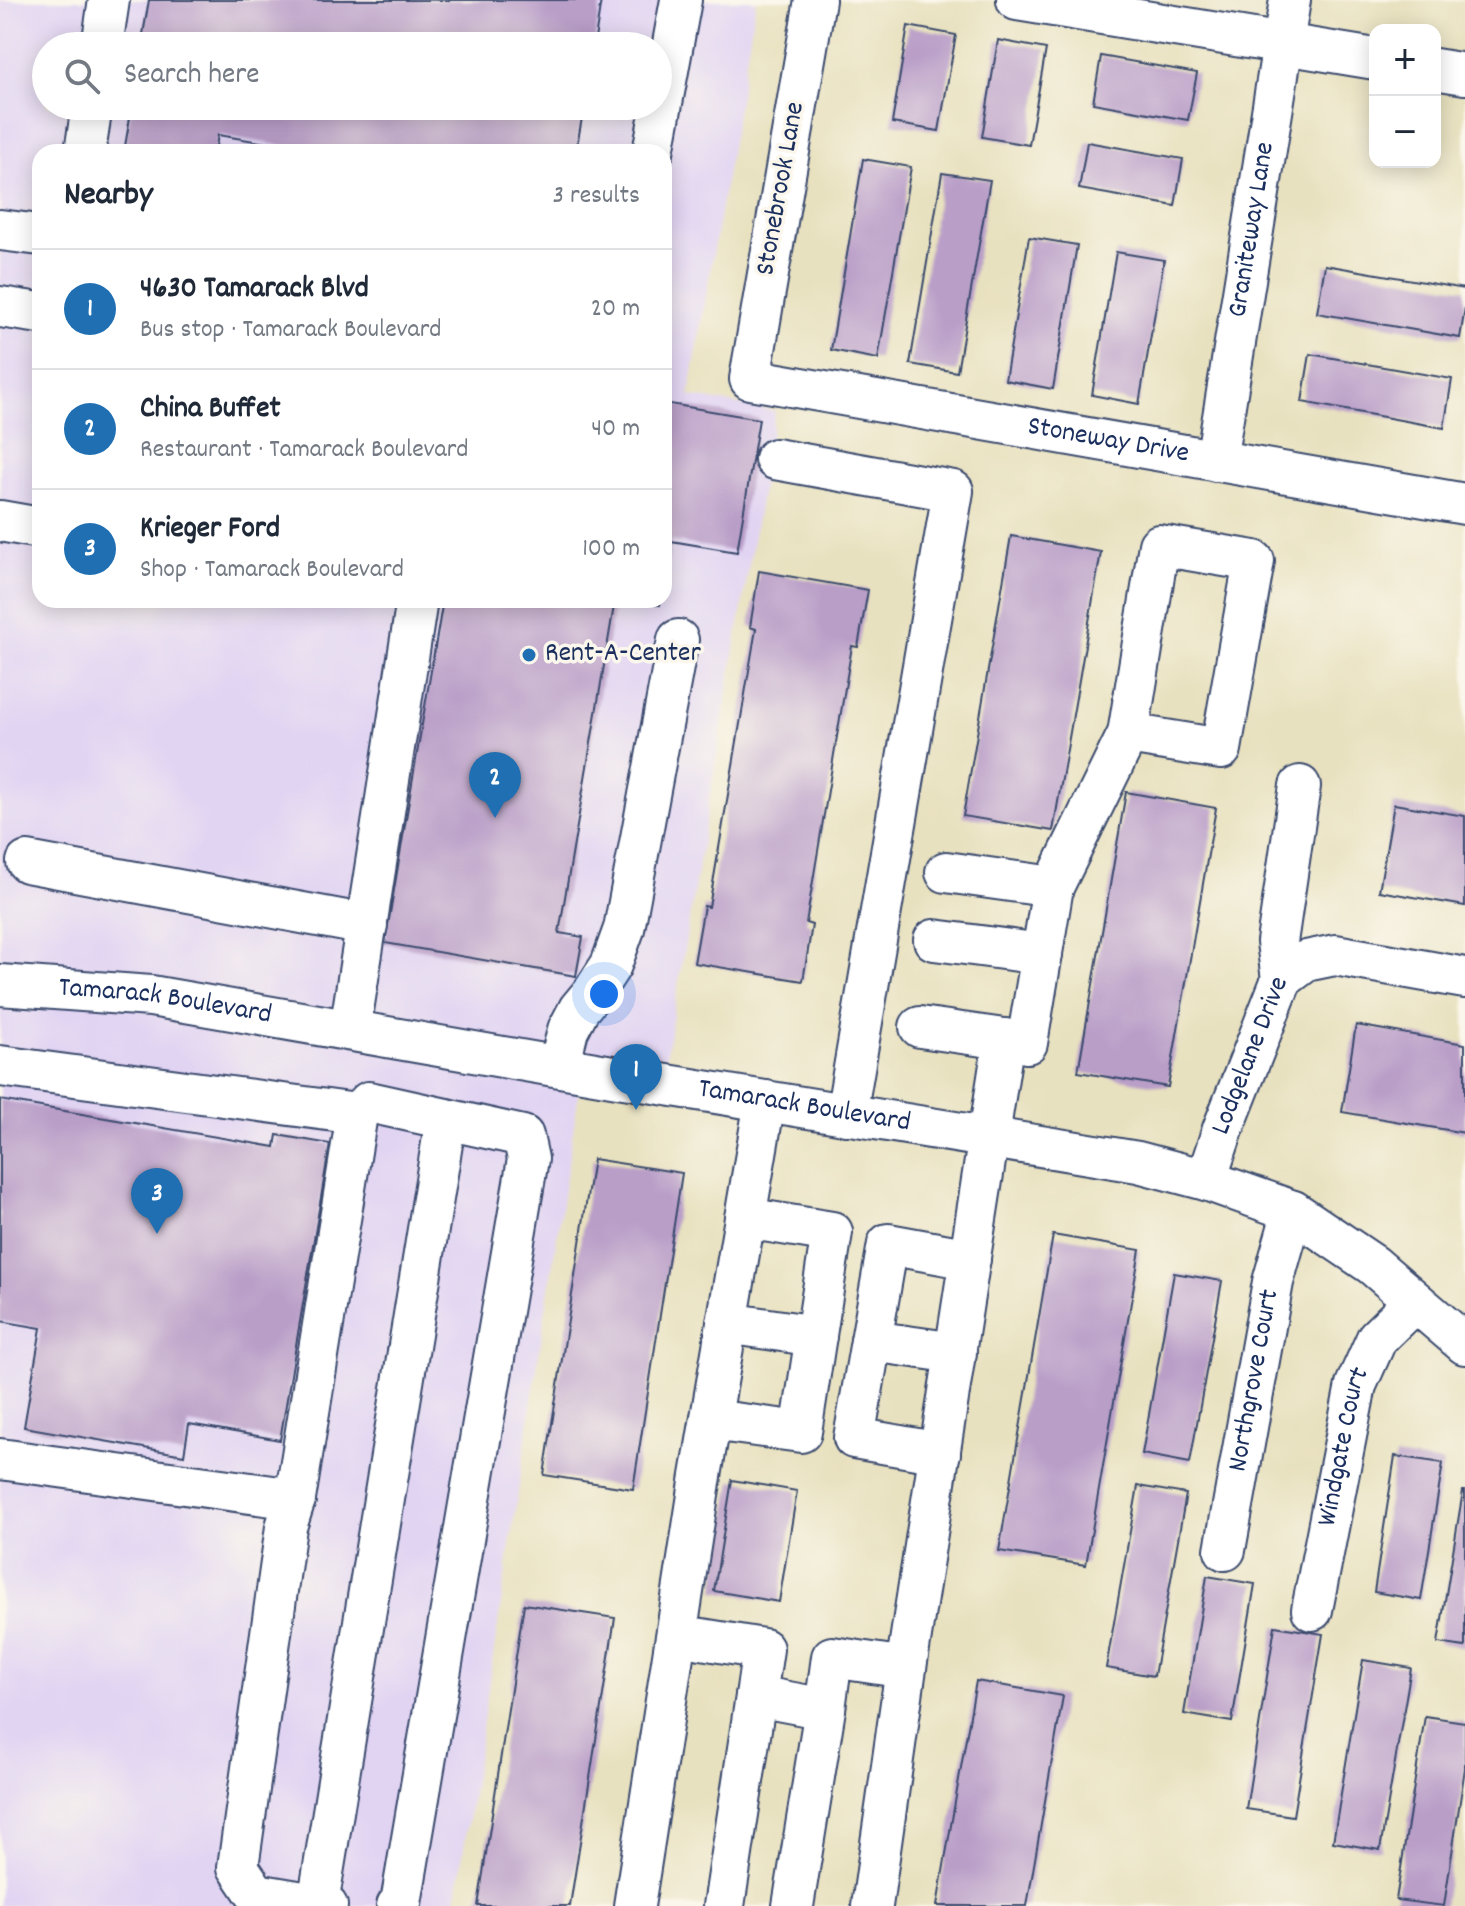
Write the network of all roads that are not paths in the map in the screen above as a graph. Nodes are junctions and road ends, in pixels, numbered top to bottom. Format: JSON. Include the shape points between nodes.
{"nodes":[{"id":1,"x":109,"y":0,"type":"edge"},
{"id":2,"x":681,"y":0,"type":"edge"},
{"id":3,"x":815,"y":0,"type":"edge"},
{"id":4,"x":1017,"y":0,"type":"edge"},
{"id":5,"x":1290,"y":0,"type":"edge"},
{"id":6,"x":104,"y":32,"type":"edge"},
{"id":7,"x":1283,"y":44,"type":"junction"},
{"id":8,"x":672,"y":49,"type":"edge"},
{"id":9,"x":1369,"y":58,"type":"edge"},
{"id":10,"x":1441,"y":70,"type":"edge"},
{"id":11,"x":1465,"y":74,"type":"edge"},
{"id":12,"x":90,"y":120,"type":"edge"},
{"id":13,"x":659,"y":120,"type":"edge"},
{"id":14,"x":86,"y":144,"type":"edge"},
{"id":15,"x":654,"y":144,"type":"edge"},
{"id":16,"x":0,"y":230,"type":"edge"},
{"id":17,"x":32,"y":234,"type":"edge"},
{"id":18,"x":0,"y":307,"type":"edge"},
{"id":19,"x":32,"y":312,"type":"edge"},
{"id":20,"x":750,"y":379,"type":"joint"},
{"id":21,"x":775,"y":459,"type":"dead end"},
{"id":22,"x":1216,"y":461,"type":"junction"},
{"id":23,"x":1465,"y":504,"type":"edge"},
{"id":24,"x":0,"y":521,"type":"edge"},
{"id":25,"x":32,"y":527,"type":"edge"},
{"id":26,"x":416,"y":608,"type":"edge"},
{"id":27,"x":678,"y":640,"type":"dead end"},
{"id":28,"x":1128,"y":734,"type":"junction"},
{"id":29,"x":1300,"y":786,"type":"dead end"},
{"id":30,"x":27,"y":862,"type":"dead end"},
{"id":31,"x":946,"y":872,"type":"dead end"},
{"id":32,"x":1053,"y":887,"type":"junction"},
{"id":33,"x":367,"y":925,"type":"junction"},
{"id":34,"x":934,"y":940,"type":"dead end"},
{"id":35,"x":1042,"y":954,"type":"junction"},
{"id":36,"x":1465,"y":978,"type":"edge"},
{"id":37,"x":1282,"y":979,"type":"junction"},
{"id":38,"x":0,"y":985,"type":"edge"},
{"id":39,"x":920,"y":1027,"type":"dead end"},
{"id":40,"x":364,"y":1033,"type":"junction"},
{"id":41,"x":1004,"y":1039,"type":"junction"},
{"id":42,"x":0,"y":1066,"type":"edge"},
{"id":43,"x":559,"y":1066,"type":"junction"},
{"id":44,"x":765,"y":1101,"type":"junction"},
{"id":45,"x":363,"y":1108,"type":"junction"},
{"id":46,"x":846,"y":1115,"type":"junction"},
{"id":47,"x":446,"y":1119,"type":"junction"},
{"id":48,"x":989,"y":1139,"type":"junction"},
{"id":49,"x":1206,"y":1180,"type":"junction"},
{"id":50,"x":1293,"y":1211,"type":"junction"},
{"id":51,"x":745,"y":1218,"type":"junction"},
{"id":52,"x":970,"y":1259,"type":"junction"},
{"id":53,"x":1414,"y":1302,"type":"junction"},
{"id":54,"x":727,"y":1323,"type":"junction"},
{"id":55,"x":816,"y":1336,"type":"junction"},
{"id":56,"x":871,"y":1341,"type":"junction"},
{"id":57,"x":1465,"y":1344,"type":"edge"},
{"id":58,"x":956,"y":1353,"type":"junction"},
{"id":59,"x":711,"y":1420,"type":"junction"},
{"id":60,"x":940,"y":1453,"type":"junction"},
{"id":61,"x":0,"y":1459,"type":"edge"},
{"id":62,"x":295,"y":1499,"type":"junction"},
{"id":63,"x":1225,"y":1550,"type":"dead end"},
{"id":64,"x":1312,"y":1610,"type":"dead end"},
{"id":65,"x":677,"y":1635,"type":"junction"},
{"id":66,"x":906,"y":1668,"type":"junction"},
{"id":67,"x":756,"y":1696,"type":"junction"},
{"id":68,"x":825,"y":1709,"type":"junction"},
{"id":69,"x":322,"y":1905,"type":"edge"},
{"id":70,"x":397,"y":1906,"type":"edge"},
{"id":71,"x":634,"y":1906,"type":"edge"},
{"id":72,"x":724,"y":1906,"type":"edge"},
{"id":73,"x":793,"y":1906,"type":"edge"},
{"id":74,"x":872,"y":1906,"type":"edge"}],
"edges":[{"from":1,"to":6,"type":"street"},
{"from":2,"to":8,"type":"street"},
{"from":3,"to":20,"type":"street","name":"Stonebrook Lane"},
{"from":4,"to":7,"type":"street"},
{"from":5,"to":7,"type":"street","name":"Graniteway Lane"},
{"from":7,"to":9,"type":"street"},
{"from":7,"to":22,"type":"street","name":"Graniteway Lane"},
{"from":10,"to":11,"type":"street"},
{"from":12,"to":14,"type":"street"},
{"from":13,"to":15,"type":"street"},
{"from":16,"to":17,"type":"street"},
{"from":18,"to":19,"type":"street"},
{"from":20,"to":22,"type":"street","name":"Stoneway Drive"},
{"from":21,"to":46,"type":"street","via":[[953,491]]},
{"from":22,"to":23,"type":"street","name":"Stoneway Drive"},
{"from":24,"to":25,"type":"street"},
{"from":26,"to":33,"type":"street"},
{"from":27,"to":43,"type":"street","via":[[624,929],[611,965],[568,1030]]},
{"from":28,"to":28,"type":"street","via":[[1159,545],[1254,561],[1221,749]]},
{"from":28,"to":32,"type":"street"},
{"from":29,"to":37,"type":"street","via":[[1277,942]]},
{"from":30,"to":33,"type":"street"},
{"from":31,"to":32,"type":"street"},
{"from":32,"to":35,"type":"street"},
{"from":33,"to":40,"type":"street"},
{"from":34,"to":35,"type":"street"},
{"from":35,"to":41,"type":"street","via":[[1027,1043]]},
{"from":36,"to":37,"type":"street","name":"Lodgelane Drive","via":[[1335,955],[1306,961]]},
{"from":37,"to":49,"type":"street","name":"Lodgelane Drive"},
{"from":38,"to":40,"type":"street","name":"Tamarack Boulevard","via":[[151,996]]},
{"from":39,"to":41,"type":"street"},
{"from":40,"to":43,"type":"street","name":"Tamarack Boulevard"},
{"from":40,"to":45,"type":"street"},
{"from":41,"to":48,"type":"street"},
{"from":42,"to":45,"type":"street"},
{"from":43,"to":44,"type":"street","name":"Tamarack Boulevard"},
{"from":44,"to":46,"type":"street","name":"Tamarack Boulevard"},
{"from":44,"to":51,"type":"street"},
{"from":45,"to":47,"type":"street"},
{"from":45,"to":62,"type":"street"},
{"from":46,"to":48,"type":"street","name":"Tamarack Boulevard"},
{"from":47,"to":69,"type":"street"},
{"from":47,"to":70,"type":"street","via":[[523,1136],[528,1159]]},
{"from":48,"to":49,"type":"street","name":"Tamarack Boulevard","via":[[1138,1162]]},
{"from":48,"to":52,"type":"street"},
{"from":49,"to":50,"type":"street","name":"Tamarack Boulevard"},
{"from":50,"to":53,"type":"street","name":"Tamarack Boulevard","via":[[1373,1265]]},
{"from":50,"to":63,"type":"street","name":"Northgrove Court","via":[[1273,1282]]},
{"from":51,"to":54,"type":"street"},
{"from":51,"to":55,"type":"street","via":[[832,1232]]},
{"from":52,"to":56,"type":"street","via":[[888,1244]]},
{"from":52,"to":58,"type":"street"},
{"from":53,"to":57,"type":"street","name":"Tamarack Boulevard"},
{"from":53,"to":64,"type":"street","name":"Windgate Court","via":[[1377,1338],[1356,1385]]},
{"from":54,"to":55,"type":"street"},
{"from":54,"to":59,"type":"street"},
{"from":55,"to":59,"type":"street","via":[[801,1432]]},
{"from":56,"to":58,"type":"street"},
{"from":56,"to":60,"type":"street","via":[[854,1438]]},
{"from":58,"to":60,"type":"street"},
{"from":59,"to":65,"type":"street"},
{"from":60,"to":66,"type":"street"},
{"from":61,"to":62,"type":"street"},
{"from":62,"to":69,"type":"street","via":[[286,1527],[238,1867],[256,1894]]},
{"from":65,"to":67,"type":"street","via":[[763,1649]]},
{"from":65,"to":71,"type":"street"},
{"from":66,"to":68,"type":"street","via":[[832,1657]]},
{"from":66,"to":74,"type":"street"},
{"from":67,"to":68,"type":"street"},
{"from":67,"to":72,"type":"street"},
{"from":68,"to":73,"type":"street"}]}
